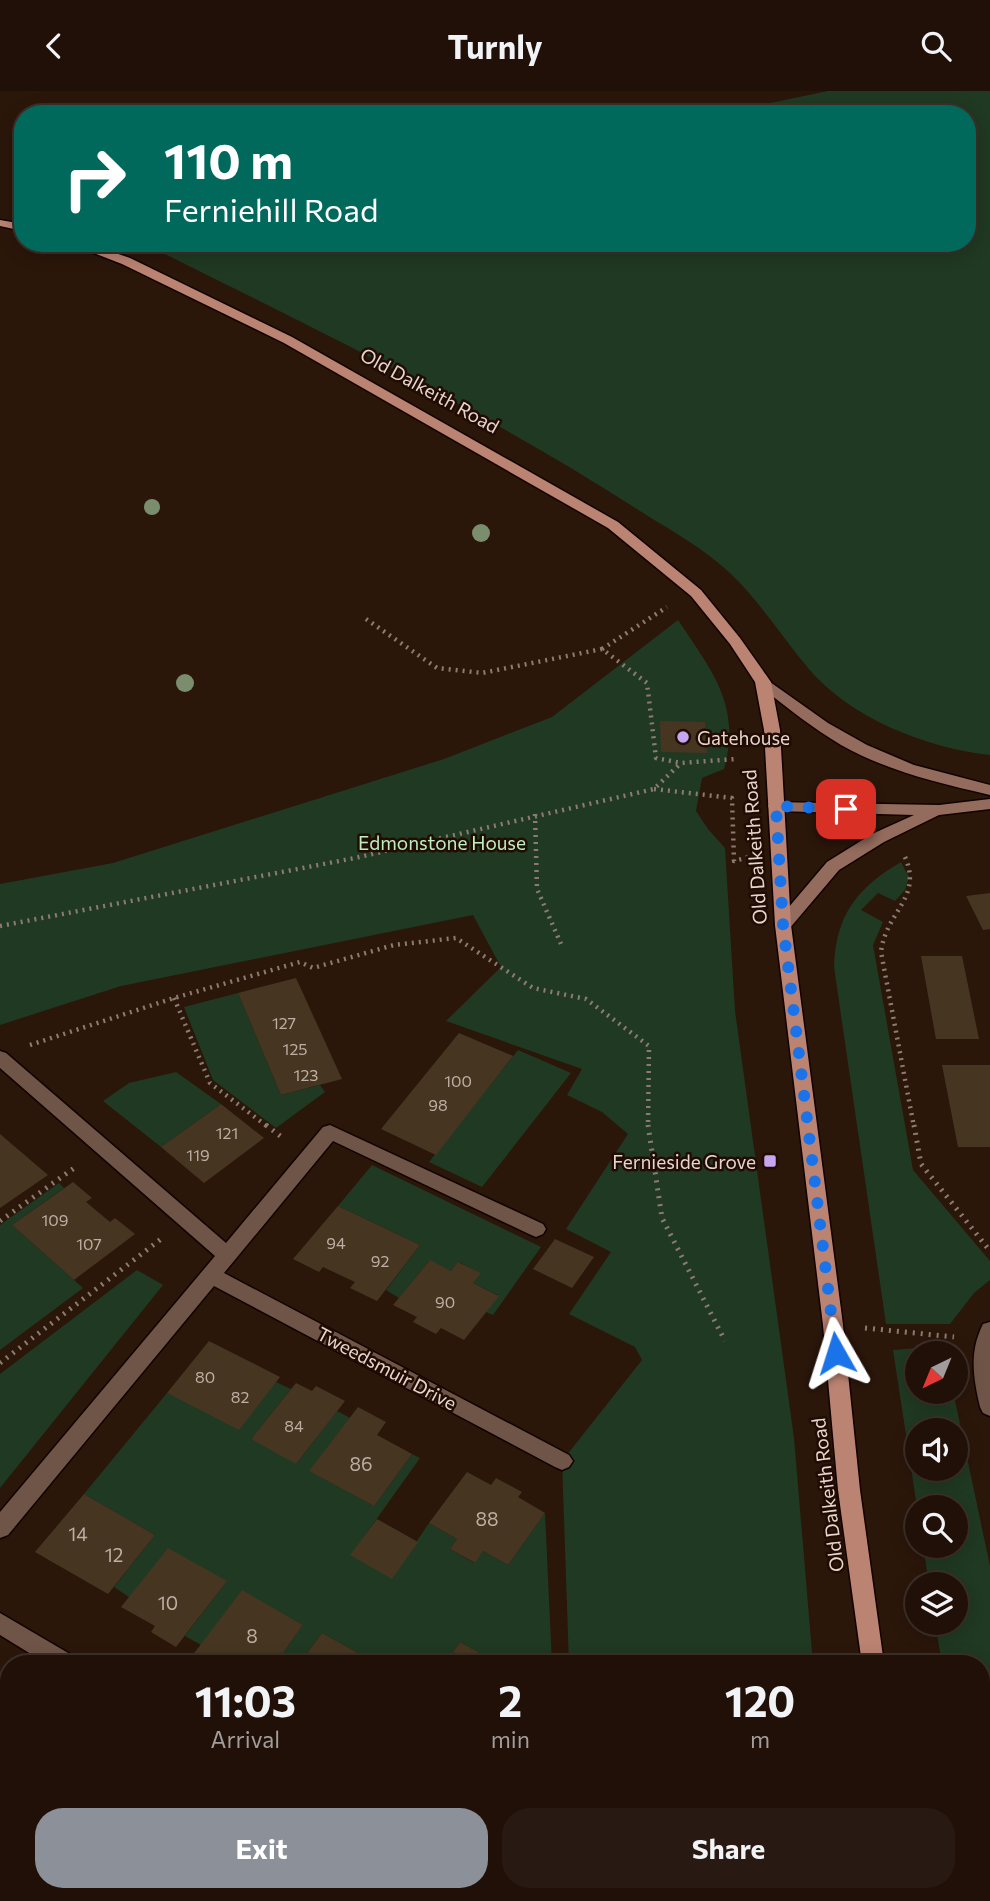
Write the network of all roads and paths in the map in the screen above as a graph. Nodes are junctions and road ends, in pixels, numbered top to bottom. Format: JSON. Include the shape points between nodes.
{"nodes":[{"id":1,"x":100,"y":252,"type":"edge"},
{"id":2,"x":696,"y":593,"type":"junction"},
{"id":3,"x":366,"y":619,"type":"dead end"},
{"id":4,"x":602,"y":649,"type":"junction"},
{"id":5,"x":763,"y":682,"type":"junction"},
{"id":6,"x":736,"y":759,"type":"dead end"},
{"id":7,"x":681,"y":763,"type":"junction"},
{"id":8,"x":653,"y":789,"type":"junction"},
{"id":9,"x":990,"y":790,"type":"edge"},
{"id":10,"x":990,"y":804,"type":"edge"},
{"id":11,"x":776,"y":806,"type":"junction"},
{"id":12,"x":939,"y":810,"type":"junction"},
{"id":13,"x":535,"y":814,"type":"junction"},
{"id":14,"x":878,"y":838,"type":"junction"},
{"id":15,"x":779,"y":848,"type":"junction"},
{"id":16,"x":783,"y":925,"type":"junction"},
{"id":17,"x":0,"y":926,"type":"edge"},
{"id":18,"x":561,"y":944,"type":"dead end"},
{"id":19,"x":174,"y":997,"type":"junction"},
{"id":20,"x":25,"y":1046,"type":"dead end"},
{"id":21,"x":0,"y":1058,"type":"edge"},
{"id":22,"x":103,"y":1147,"type":"junction"},
{"id":23,"x":309,"y":1158,"type":"junction"},
{"id":24,"x":0,"y":1220,"type":"edge"},
{"id":25,"x":187,"y":1220,"type":"junction"},
{"id":26,"x":536,"y":1229,"type":"dead end"},
{"id":27,"x":990,"y":1251,"type":"edge"},
{"id":28,"x":227,"y":1255,"type":"junction"},
{"id":29,"x":211,"y":1275,"type":"junction"},
{"id":30,"x":833,"y":1325,"type":"junction"},
{"id":31,"x":987,"y":1335,"type":"edge"},
{"id":32,"x":725,"y":1341,"type":"dead end"},
{"id":33,"x":0,"y":1363,"type":"edge"},
{"id":34,"x":990,"y":1407,"type":"edge"},
{"id":35,"x":562,"y":1461,"type":"dead end"},
{"id":36,"x":0,"y":1528,"type":"edge"},
{"id":37,"x":0,"y":1623,"type":"edge"},
{"id":38,"x":52,"y":1655,"type":"edge"},
{"id":39,"x":872,"y":1655,"type":"edge"}],
"edges":[{"from":1,"to":2,"type":"main road","name":"Old Dalkeith Road","via":[[354,376],[613,525]]},
{"from":2,"to":4,"type":"path"},
{"from":2,"to":5,"type":"main road","name":"Old Dalkeith Road"},
{"from":3,"to":4,"type":"path","via":[[437,668],[482,673]]},
{"from":4,"to":7,"type":"path","via":[[647,683],[656,758]]},
{"from":5,"to":9,"type":"main road","via":[[860,749],[919,773]]},
{"from":5,"to":11,"type":"main road","name":"Old Dalkeith Road","via":[[772,730]]},
{"from":6,"to":7,"type":"path"},
{"from":7,"to":8,"type":"path"},
{"from":8,"to":13,"type":"path"},
{"from":8,"to":15,"type":"path","via":[[732,798],[734,861]]},
{"from":10,"to":12,"type":"main road"},
{"from":11,"to":12,"type":"main road"},
{"from":11,"to":15,"type":"main road","name":"Old Dalkeith Road"},
{"from":12,"to":14,"type":"main road"},
{"from":13,"to":17,"type":"path","via":[[355,858]]},
{"from":13,"to":18,"type":"path","via":[[537,889]]},
{"from":14,"to":16,"type":"main road","via":[[833,866]]},
{"from":14,"to":27,"type":"path","via":[[905,856],[913,870],[913,887],[884,931],[881,951],[921,1164]]},
{"from":15,"to":16,"type":"main road","name":"Old Dalkeith Road"},
{"from":16,"to":30,"type":"main road","name":"Old Dalkeith Road"},
{"from":19,"to":20,"type":"path"},
{"from":19,"to":23,"type":"path","via":[[209,1083]]},
{"from":19,"to":32,"type":"path","via":[[300,962],[313,968],[394,945],[456,938],[533,988],[586,999],[649,1046],[648,1128],[662,1218]]},
{"from":21,"to":22,"type":"street"},
{"from":22,"to":24,"type":"path"},
{"from":22,"to":25,"type":"street"},
{"from":23,"to":26,"type":"street","via":[[330,1132]]},
{"from":23,"to":28,"type":"street"},
{"from":25,"to":28,"type":"street"},
{"from":25,"to":33,"type":"path"},
{"from":28,"to":29,"type":"street"},
{"from":29,"to":35,"type":"street","name":"Tweedsmuir Drive"},
{"from":29,"to":36,"type":"street"},
{"from":30,"to":31,"type":"path"},
{"from":30,"to":39,"type":"main road","name":"Old Dalkeith Road"},
{"from":31,"to":34,"type":"street","via":[[984,1376]]},
{"from":37,"to":38,"type":"street"}]}
